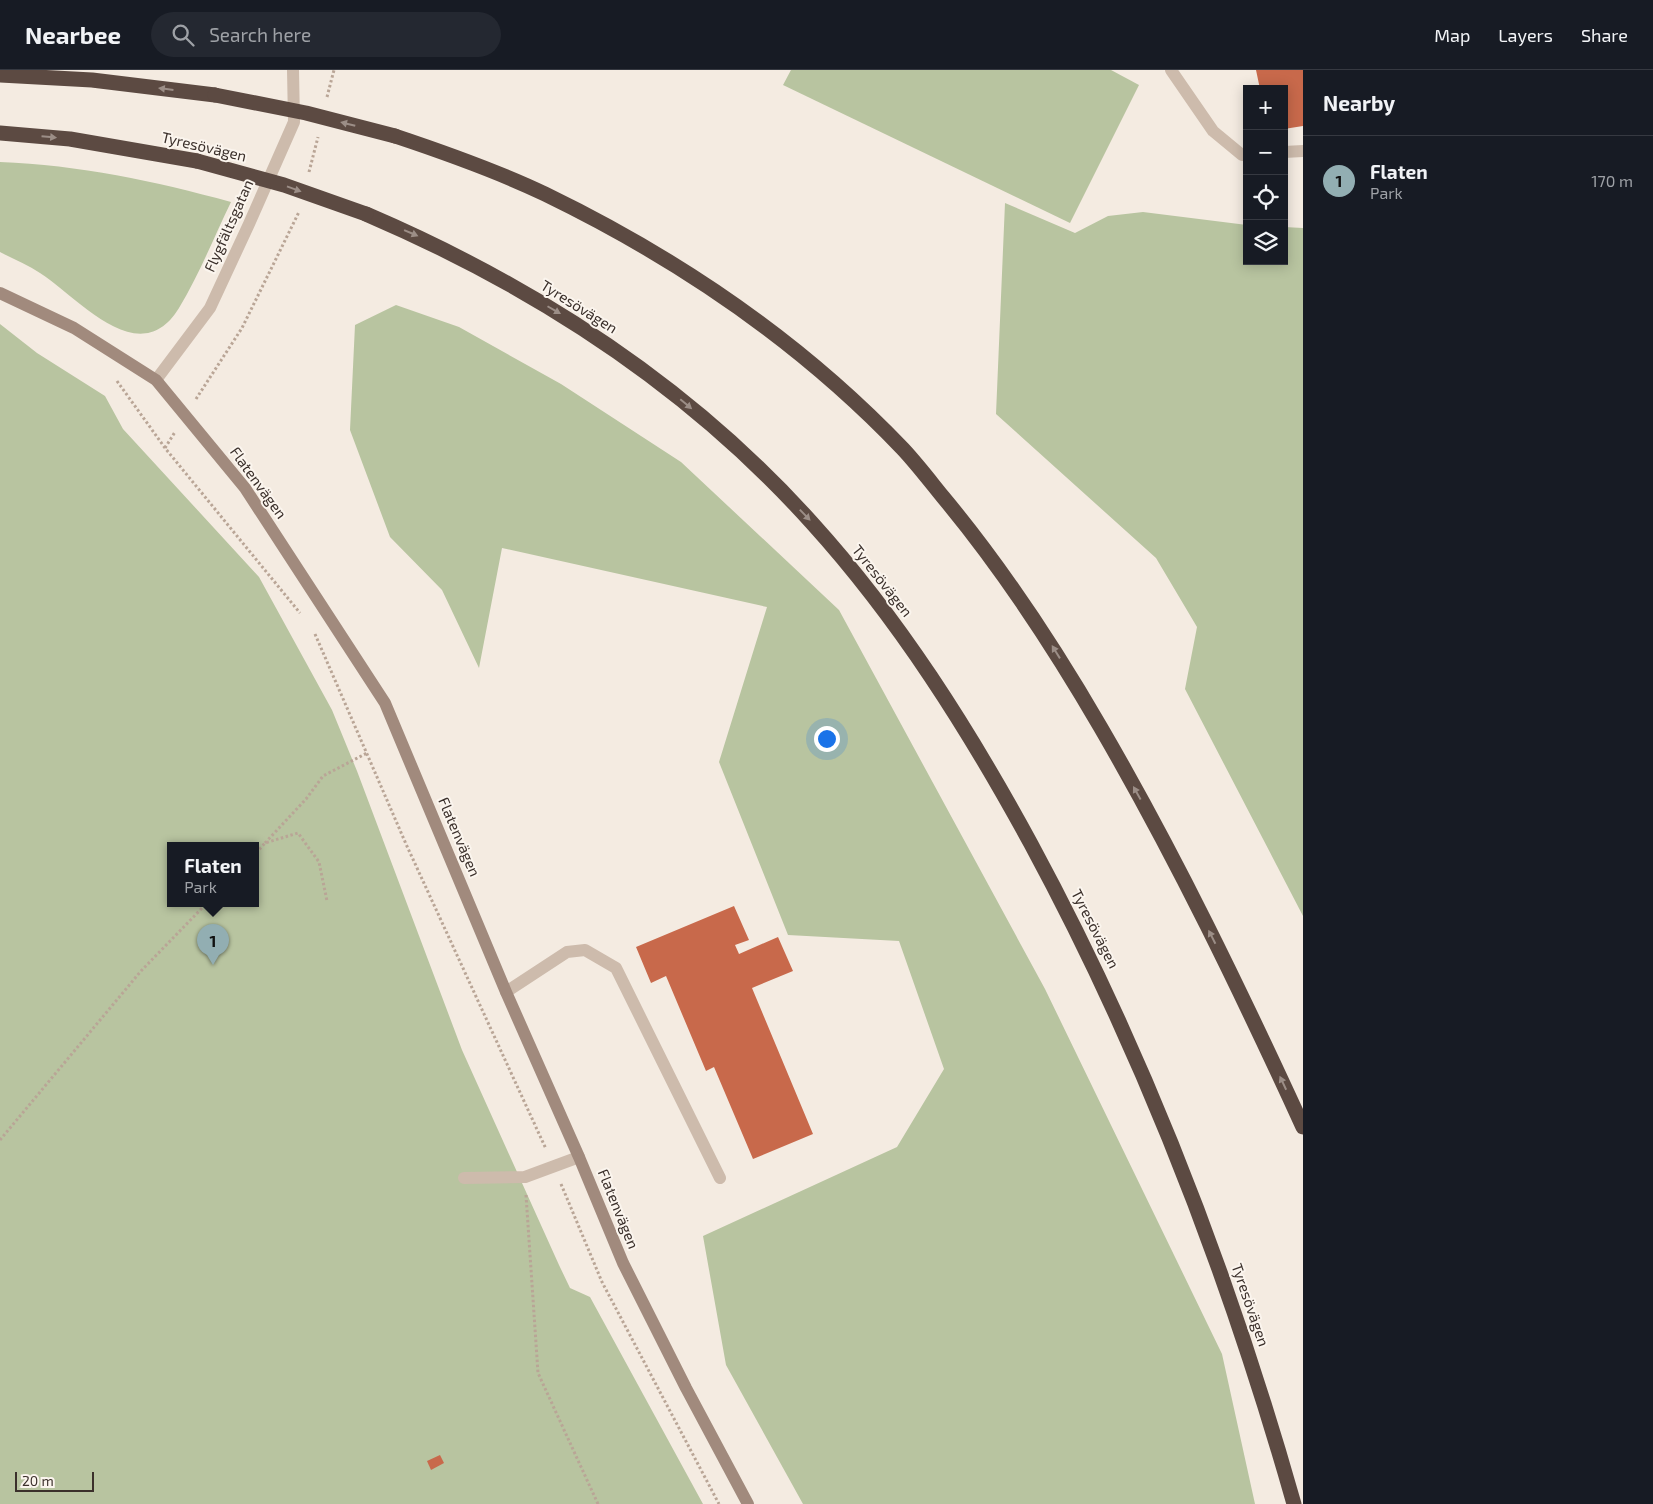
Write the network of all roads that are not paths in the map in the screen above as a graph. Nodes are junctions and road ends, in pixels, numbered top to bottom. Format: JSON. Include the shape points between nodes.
{"nodes":[{"id":1,"x":293,"y":70,"type":"edge"},
{"id":2,"x":1171,"y":70,"type":"edge"},
{"id":3,"x":0,"y":75,"type":"edge"},
{"id":4,"x":0,"y":133,"type":"edge"},
{"id":5,"x":1303,"y":151,"type":"edge"},
{"id":6,"x":1288,"y":152,"type":"edge"},
{"id":7,"x":1243,"y":154,"type":"edge"},
{"id":8,"x":0,"y":292,"type":"edge"},
{"id":9,"x":156,"y":380,"type":"junction"},
{"id":10,"x":506,"y":992,"type":"junction"},
{"id":11,"x":1303,"y":1127,"type":"edge"},
{"id":12,"x":579,"y":1157,"type":"junction"},
{"id":13,"x":464,"y":1178,"type":"dead end"},
{"id":14,"x":720,"y":1178,"type":"dead end"},
{"id":15,"x":748,"y":1504,"type":"edge"},
{"id":16,"x":1294,"y":1504,"type":"edge"}],
"edges":[{"from":1,"to":9,"type":"street","name":"Flygfältsgatan","via":[[294,122],[210,308]]},
{"from":2,"to":7,"type":"street","via":[[1213,131]]},
{"from":11,"to":3,"type":"highway","one_way":true,"bridge":true,"via":[[1170,852],[1056,651],[987,552],[904,450],[787,344],[711,288],[655,253],[543,193],[395,136],[306,113],[215,95],[92,80]]},
{"from":4,"to":16,"type":"highway","name":"Tyresövägen","one_way":true,"bridge":true,"via":[[70,139],[196,161],[284,185],[424,239],[560,313],[645,370],[760,470],[810,521],[858,576],[955,713],[1006,798],[1093,964],[1172,1144],[1210,1242],[1271,1424]]},
{"from":5,"to":6,"type":"street"},
{"from":8,"to":9,"type":"street","name":"Flatenvägen","via":[[74,328]]},
{"from":9,"to":10,"type":"street","name":"Flatenvägen","via":[[245,488],[385,703]]},
{"from":10,"to":12,"type":"street","name":"Flatenvägen"},
{"from":10,"to":14,"type":"street","via":[[567,952],[585,950],[616,968]]},
{"from":12,"to":13,"type":"street","via":[[525,1177]]},
{"from":12,"to":15,"type":"street","name":"Flatenvägen","via":[[623,1263]]}]}
